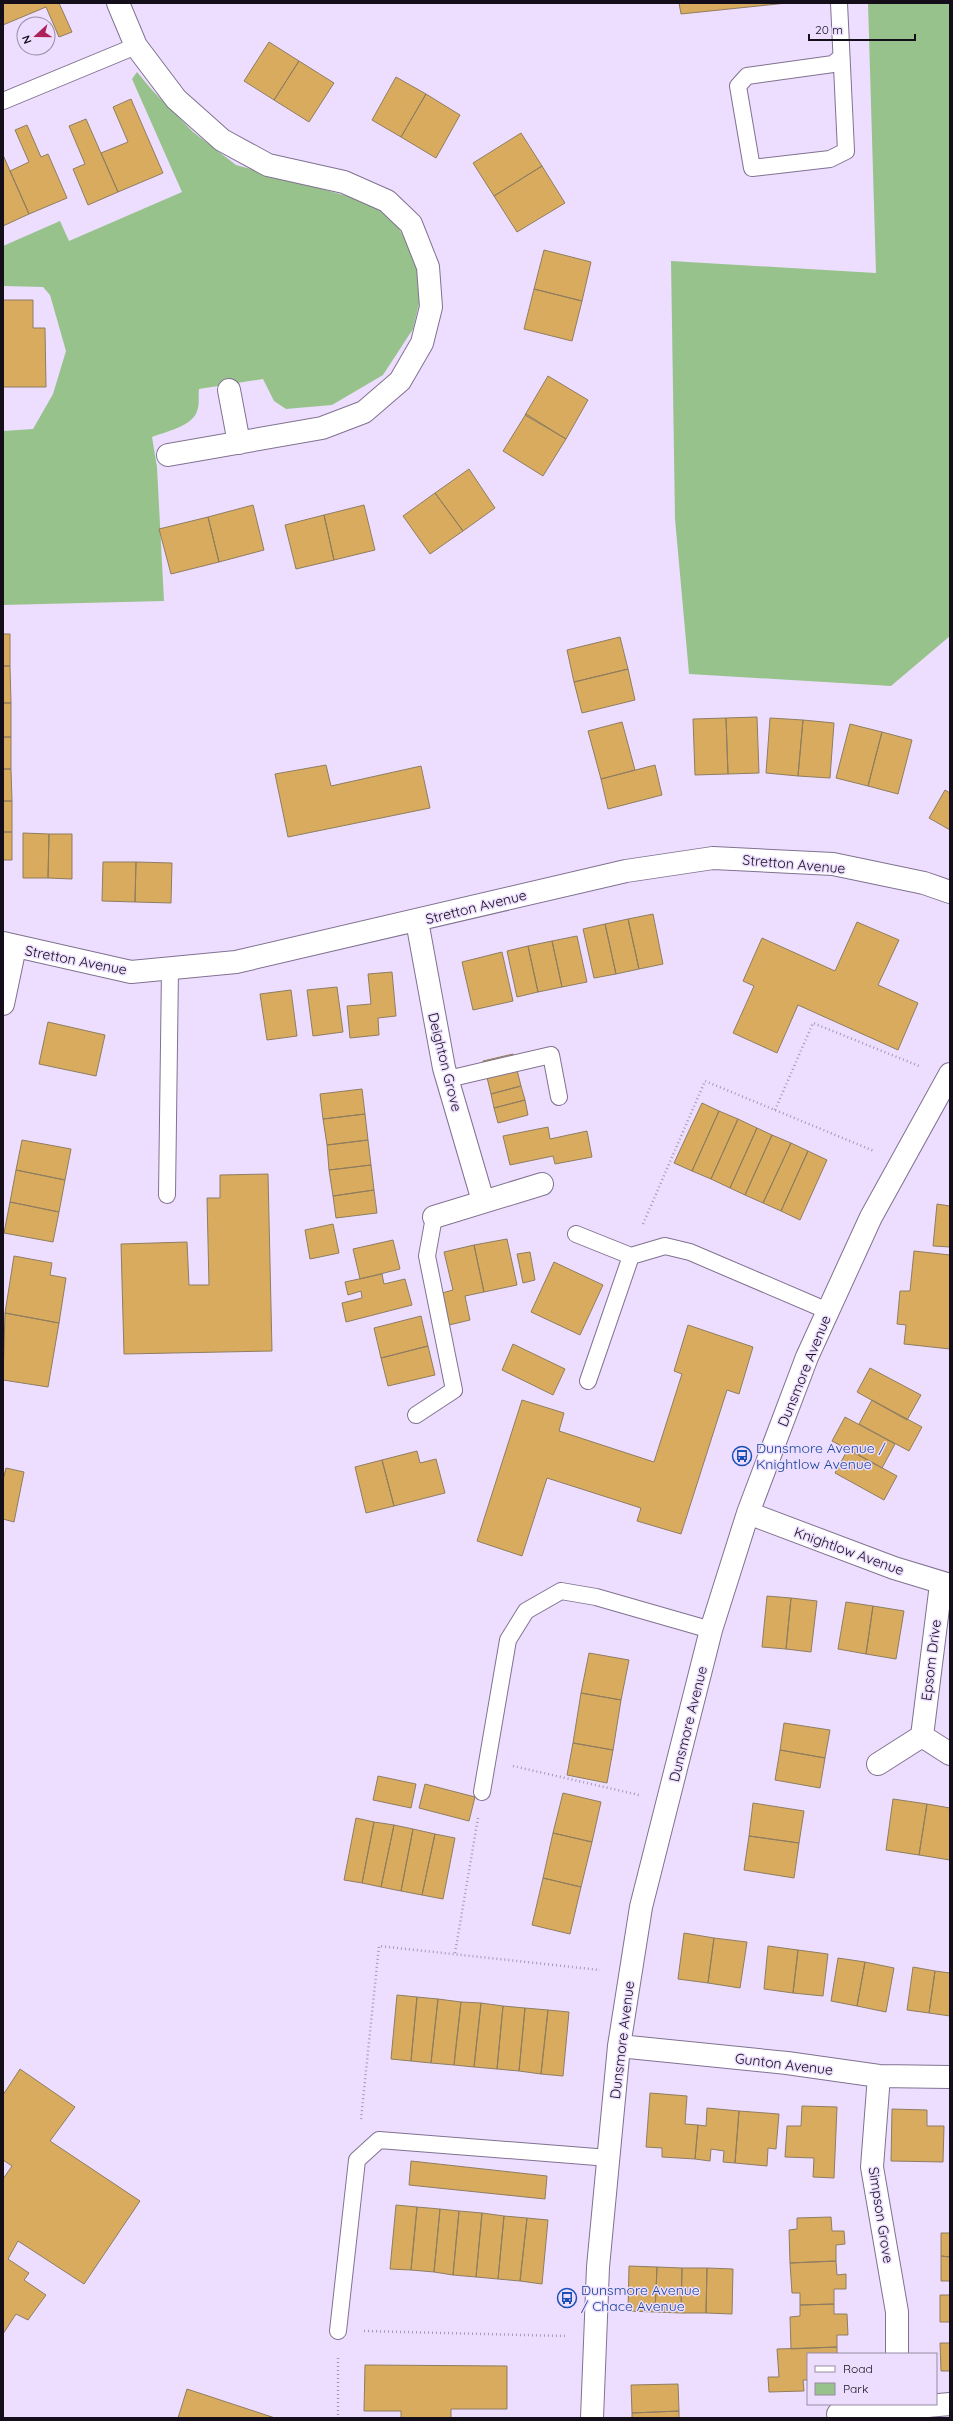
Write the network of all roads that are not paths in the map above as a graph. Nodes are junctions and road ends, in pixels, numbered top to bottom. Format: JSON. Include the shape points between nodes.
{"nodes":[{"id":1,"x":118,"y":3,"type":"edge"},
{"id":2,"x":839,"y":3,"type":"edge"},
{"id":3,"x":136,"y":46,"type":"junction"},
{"id":4,"x":841,"y":57,"type":"junction"},
{"id":5,"x":3,"y":101,"type":"edge"},
{"id":6,"x":228,"y":390,"type":"dead end"},
{"id":7,"x":239,"y":443,"type":"junction"},
{"id":8,"x":168,"y":455,"type":"dead end"},
{"id":9,"x":950,"y":892,"type":"edge"},
{"id":10,"x":417,"y":921,"type":"junction"},
{"id":11,"x":9,"y":945,"type":"edge"},
{"id":12,"x":170,"y":968,"type":"junction"},
{"id":13,"x":3,"y":1004,"type":"edge"},
{"id":14,"x":949,"y":1076,"type":"edge"},
{"id":15,"x":448,"y":1079,"type":"junction"},
{"id":16,"x":559,"y":1097,"type":"dead end"},
{"id":17,"x":542,"y":1184,"type":"dead end"},
{"id":18,"x":167,"y":1195,"type":"dead end"},
{"id":19,"x":483,"y":1201,"type":"junction"},
{"id":20,"x":434,"y":1217,"type":"joint"},
{"id":21,"x":576,"y":1234,"type":"dead end"},
{"id":22,"x":631,"y":1256,"type":"junction"},
{"id":23,"x":828,"y":1311,"type":"junction"},
{"id":24,"x":588,"y":1381,"type":"dead end"},
{"id":25,"x":416,"y":1415,"type":"dead end"},
{"id":26,"x":748,"y":1513,"type":"junction"},
{"id":27,"x":945,"y":1584,"type":"edge"},
{"id":28,"x":711,"y":1630,"type":"junction"},
{"id":29,"x":922,"y":1736,"type":"junction"},
{"id":30,"x":950,"y":1754,"type":"edge"},
{"id":31,"x":878,"y":1764,"type":"dead end"},
{"id":32,"x":482,"y":1792,"type":"road end"},
{"id":33,"x":619,"y":2046,"type":"junction"},
{"id":34,"x":879,"y":2076,"type":"junction"},
{"id":35,"x":950,"y":2077,"type":"edge"},
{"id":36,"x":609,"y":2158,"type":"junction"},
{"id":37,"x":338,"y":2331,"type":"road end"},
{"id":38,"x":897,"y":2353,"type":"edge"},
{"id":39,"x":937,"y":2404,"type":"edge"},
{"id":40,"x":950,"y":2404,"type":"edge"},
{"id":41,"x":924,"y":2405,"type":"edge"},
{"id":42,"x":897,"y":2406,"type":"edge"},
{"id":43,"x":838,"y":2414,"type":"dead end"},
{"id":44,"x":592,"y":2418,"type":"edge"}],
"edges":[{"from":1,"to":3,"type":"street"},
{"from":2,"to":4,"type":"lane"},
{"from":3,"to":5,"type":"lane"},
{"from":3,"to":7,"type":"street","via":[[176,99],[222,140],[268,165],[344,182],[387,201],[411,224],[428,267],[431,307],[422,343],[400,381],[364,412],[322,428]]},
{"from":4,"to":4,"type":"lane","via":[[832,64],[747,76],[738,86],[752,168],[830,159],[846,151]]},
{"from":6,"to":7,"type":"street"},
{"from":7,"to":8,"type":"street"},
{"from":9,"to":10,"type":"street","name":"Stretton Avenue","via":[[924,883],[833,864],[712,858],[626,870]]},
{"from":10,"to":12,"type":"street","name":"Stretton Avenue","via":[[236,962]]},
{"from":10,"to":15,"type":"street","name":"Deighton Grove","via":[[428,988]]},
{"from":11,"to":12,"type":"street","name":"Stretton Avenue","via":[[131,972]]},
{"from":11,"to":13,"type":"street"},
{"from":12,"to":18,"type":"lane"},
{"from":14,"to":23,"type":"street","name":"Dunsmore Avenue","via":[[871,1217]]},
{"from":15,"to":16,"type":"lane","via":[[551,1055]]},
{"from":15,"to":19,"type":"street","name":"Deighton Grove"},
{"from":17,"to":19,"type":"street"},
{"from":19,"to":20,"type":"street"},
{"from":20,"to":25,"type":"lane","via":[[427,1256],[454,1390]]},
{"from":21,"to":22,"type":"lane"},
{"from":22,"to":23,"type":"lane","via":[[665,1246],[690,1252]]},
{"from":22,"to":24,"type":"lane"},
{"from":23,"to":26,"type":"street","name":"Dunsmore Avenue","via":[[807,1356]]},
{"from":26,"to":27,"type":"street","name":"Knightlow Avenue","via":[[894,1568]]},
{"from":26,"to":28,"type":"street","name":"Dunsmore Avenue"},
{"from":27,"to":29,"type":"street","name":"Epsom Drive"},
{"from":28,"to":32,"type":"lane","via":[[596,1597],[561,1591],[526,1611],[508,1640]]},
{"from":28,"to":33,"type":"street","name":"Dunsmore Avenue","via":[[641,1907]]},
{"from":29,"to":30,"type":"street"},
{"from":29,"to":31,"type":"street"},
{"from":33,"to":34,"type":"street","name":"Gunton Avenue","via":[[787,2063]]},
{"from":33,"to":36,"type":"street","name":"Dunsmore Avenue"},
{"from":34,"to":35,"type":"street","name":"Gunton Avenue"},
{"from":34,"to":38,"type":"street","name":"Simpson Grove","via":[[872,2167],[897,2312]]},
{"from":36,"to":37,"type":"lane","via":[[379,2140],[357,2160]]},
{"from":36,"to":44,"type":"street","name":"Dunsmore Avenue","via":[[594,2337]]},
{"from":39,"to":40,"type":"street"},
{"from":41,"to":42,"type":"street"},
{"from":42,"to":43,"type":"street"}]}
